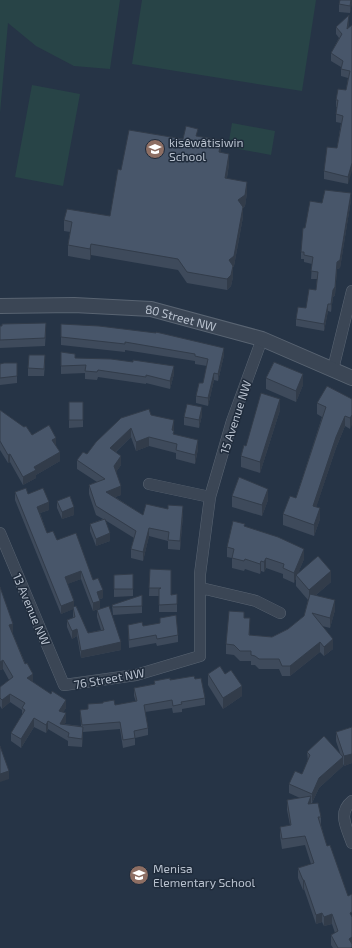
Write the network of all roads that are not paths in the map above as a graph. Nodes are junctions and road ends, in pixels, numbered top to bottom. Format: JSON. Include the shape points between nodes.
{"nodes":[{"id":1,"x":352,"y":291,"type":"edge"},
{"id":2,"x":0,"y":306,"type":"edge"},
{"id":3,"x":262,"y":339,"type":"junction"},
{"id":4,"x":333,"y":369,"type":"junction"},
{"id":5,"x":352,"y":378,"type":"edge"},
{"id":6,"x":149,"y":484,"type":"dead end"},
{"id":7,"x":210,"y":497,"type":"junction"},
{"id":8,"x":0,"y":533,"type":"edge"},
{"id":9,"x":201,"y":588,"type":"junction"},
{"id":10,"x":280,"y":613,"type":"dead end"},
{"id":11,"x":200,"y":656,"type":"joint"},
{"id":12,"x":64,"y":686,"type":"joint"},
{"id":13,"x":352,"y":801,"type":"edge"},
{"id":14,"x":352,"y":843,"type":"edge"}],
"edges":[{"from":1,"to":4,"type":"street"},
{"from":2,"to":3,"type":"street","name":"80 Street NW","via":[[74,305],[151,309]]},
{"from":3,"to":4,"type":"street","name":"80 Street NW"},
{"from":3,"to":7,"type":"street","name":"15 Avenue NW","via":[[232,421]]},
{"from":4,"to":5,"type":"street","name":"80 Street NW"},
{"from":6,"to":7,"type":"street"},
{"from":7,"to":9,"type":"street","name":"15 Avenue NW","via":[[200,574]]},
{"from":8,"to":12,"type":"street","name":"13 Avenue NW"},
{"from":9,"to":10,"type":"street","via":[[256,601]]},
{"from":9,"to":11,"type":"street","name":"15 Avenue NW"},
{"from":11,"to":12,"type":"street","name":"76 Street NW","via":[[136,675]]},
{"from":13,"to":14,"type":"street","via":[[343,816]]}]}
